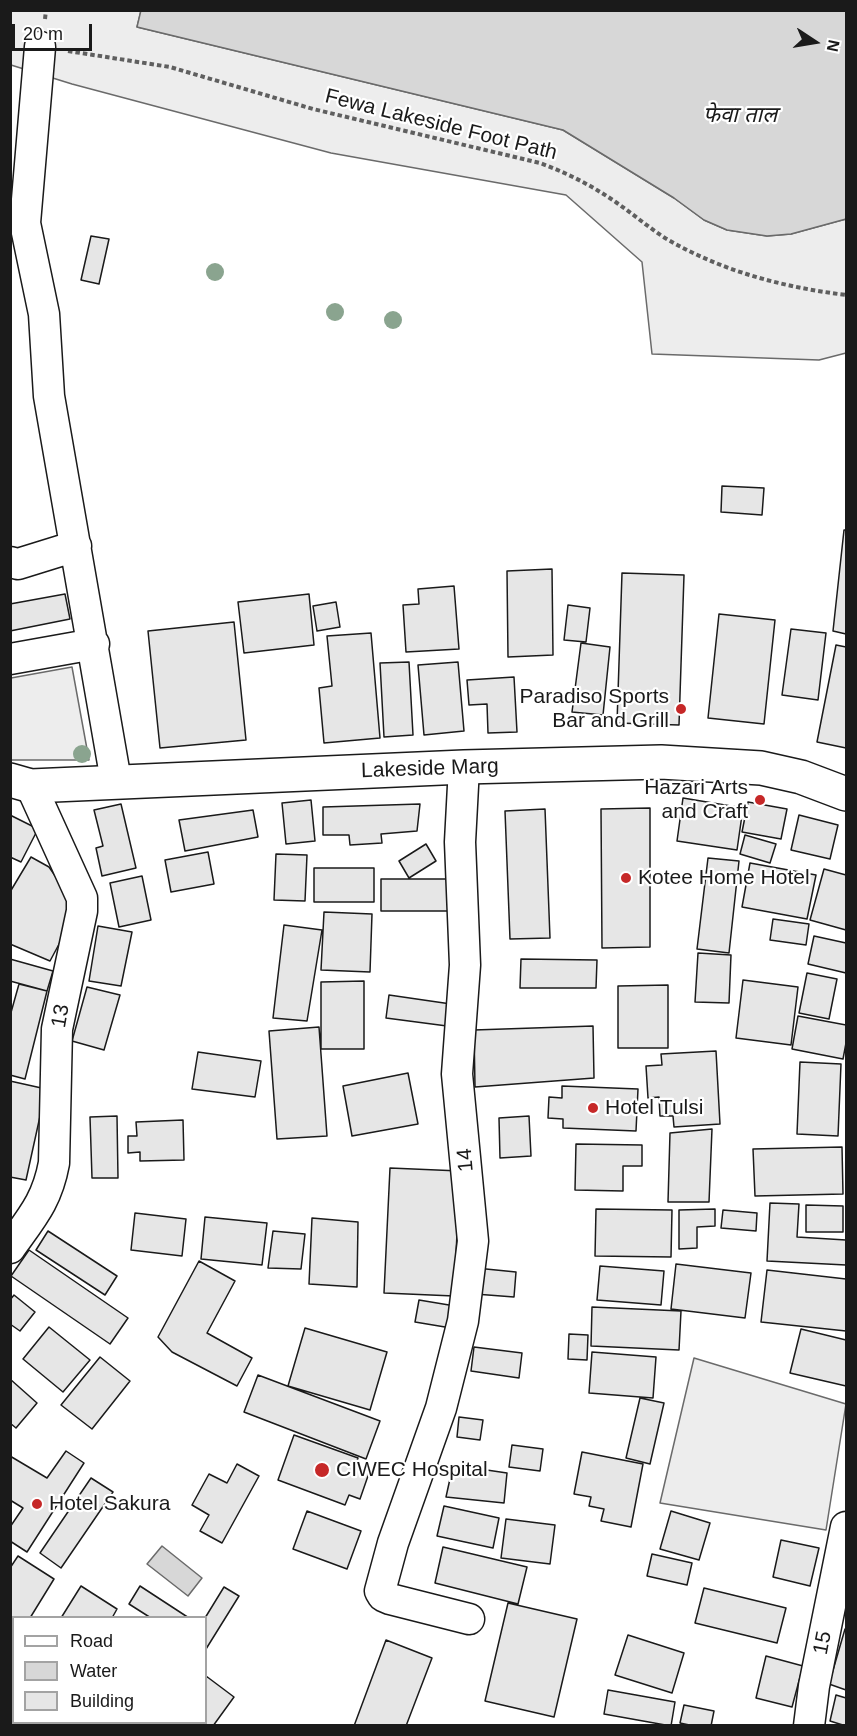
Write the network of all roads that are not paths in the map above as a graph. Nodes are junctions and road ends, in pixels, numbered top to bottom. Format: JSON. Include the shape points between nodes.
{"nodes":[{"id":1,"x":40,"y":47,"type":"road end"},
{"id":2,"x":76,"y":546,"type":"junction"},
{"id":3,"x":10,"y":562,"type":"edge"},
{"id":4,"x":94,"y":644,"type":"junction"},
{"id":5,"x":10,"y":659,"type":"edge"},
{"id":6,"x":464,"y":767,"type":"junction"},
{"id":7,"x":116,"y":781,"type":"junction"},
{"id":8,"x":21,"y":783,"type":"edge"},
{"id":9,"x":846,"y":794,"type":"edge"},
{"id":10,"x":10,"y":1248,"type":"edge"},
{"id":11,"x":846,"y":1527,"type":"edge"},
{"id":12,"x":469,"y":1619,"type":"dead end"},
{"id":13,"x":809,"y":1725,"type":"edge"}],
"edges":[{"from":1,"to":2,"type":"street","via":[[25,223],[44,314],[49,396]]},
{"from":2,"to":3,"type":"street","via":[[18,564]]},
{"from":2,"to":4,"type":"street"},
{"from":4,"to":5,"type":"street"},
{"from":4,"to":7,"type":"street"},
{"from":6,"to":7,"type":"main road","name":"Lakeside Marg"},
{"from":6,"to":9,"type":"main road","name":"Lakeside Marg","via":[[712,764],[781,772]]},
{"from":6,"to":12,"type":"street","name":"14","number":"14","via":[[460,842],[465,965],[457,1074],[473,1241],[463,1321],[441,1408],[380,1591],[383,1596]]},
{"from":7,"to":8,"type":"main road","name":"Lakeside Marg"},
{"from":8,"to":10,"type":"street","name":"13","number":"13","via":[[82,898],[82,910],[57,1029],[51,1182],[44,1200]]},
{"from":11,"to":13,"type":"street","name":"15","number":"15"}]}
